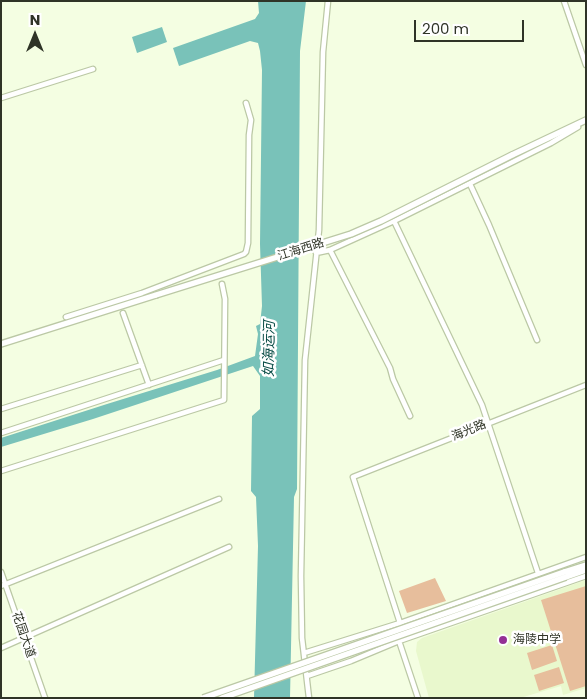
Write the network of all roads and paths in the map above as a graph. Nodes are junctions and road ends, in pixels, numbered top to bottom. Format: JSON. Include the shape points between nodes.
{"nodes":[{"id":1,"x":328,"y":1,"type":"edge"},
{"id":2,"x":564,"y":1,"type":"edge"},
{"id":3,"x":586,"y":65,"type":"edge"},
{"id":4,"x":93,"y":69,"type":"dead end"},
{"id":5,"x":1,"y":98,"type":"edge"},
{"id":6,"x":246,"y":103,"type":"dead end"},
{"id":7,"x":586,"y":121,"type":"edge"},
{"id":8,"x":470,"y":184,"type":"junction"},
{"id":9,"x":394,"y":221,"type":"junction"},
{"id":10,"x":330,"y":250,"type":"junction"},
{"id":11,"x":316,"y":253,"type":"junction"},
{"id":12,"x":222,"y":284,"type":"dead end"},
{"id":13,"x":123,"y":313,"type":"dead end"},
{"id":14,"x":66,"y":317,"type":"dead end"},
{"id":15,"x":537,"y":340,"type":"dead end"},
{"id":16,"x":1,"y":344,"type":"edge"},
{"id":17,"x":224,"y":363,"type":"junction"},
{"id":18,"x":142,"y":365,"type":"junction"},
{"id":19,"x":149,"y":385,"type":"junction"},
{"id":20,"x":586,"y":385,"type":"edge"},
{"id":21,"x":1,"y":409,"type":"edge"},
{"id":22,"x":410,"y":416,"type":"dead end"},
{"id":23,"x":489,"y":423,"type":"junction"},
{"id":24,"x":1,"y":432,"type":"edge"},
{"id":25,"x":1,"y":471,"type":"edge"},
{"id":26,"x":219,"y":499,"type":"dead end"},
{"id":27,"x":230,"y":547,"type":"dead end"},
{"id":28,"x":586,"y":557,"type":"edge"},
{"id":29,"x":586,"y":565,"type":"edge"},
{"id":30,"x":586,"y":570,"type":"edge"},
{"id":31,"x":1,"y":572,"type":"edge"},
{"id":32,"x":538,"y":573,"type":"junction"},
{"id":33,"x":565,"y":575,"type":"junction"},
{"id":34,"x":586,"y":576,"type":"edge"},
{"id":35,"x":4,"y":585,"type":"edge"},
{"id":36,"x":400,"y":623,"type":"junction"},
{"id":37,"x":24,"y":638,"type":"junction"},
{"id":38,"x":399,"y":641,"type":"junction"},
{"id":39,"x":1,"y":648,"type":"edge"},
{"id":40,"x":304,"y":653,"type":"junction"},
{"id":41,"x":307,"y":676,"type":"junction"},
{"id":42,"x":45,"y":698,"type":"edge"},
{"id":43,"x":202,"y":698,"type":"edge"},
{"id":44,"x":222,"y":698,"type":"edge"},
{"id":45,"x":309,"y":698,"type":"edge"},
{"id":46,"x":418,"y":698,"type":"edge"}],
"edges":[{"from":1,"to":11,"type":"street","via":[[322,52]]},
{"from":2,"to":3,"type":"street"},
{"from":4,"to":5,"type":"street"},
{"from":6,"to":14,"type":"street","via":[[251,120],[246,252],[142,293]]},
{"from":7,"to":8,"type":"street","via":[[551,143]]},
{"from":7,"to":16,"type":"main road","name":"江海西路","bridge":true,"via":[[351,234]]},
{"from":8,"to":9,"type":"street"},
{"from":8,"to":15,"type":"street"},
{"from":9,"to":10,"type":"street"},
{"from":9,"to":23,"type":"street"},
{"from":10,"to":11,"type":"street"},
{"from":10,"to":22,"type":"street","via":[[390,368]]},
{"from":11,"to":40,"type":"street","via":[[305,360],[301,576]]},
{"from":12,"to":17,"type":"street","via":[[225,299]]},
{"from":13,"to":18,"type":"street"},
{"from":17,"to":19,"type":"street"},
{"from":17,"to":25,"type":"street","via":[[224,400]]},
{"from":18,"to":19,"type":"street"},
{"from":18,"to":21,"type":"street"},
{"from":19,"to":24,"type":"street"},
{"from":20,"to":23,"type":"street","name":"海光路"},
{"from":23,"to":32,"type":"street"},
{"from":23,"to":36,"type":"street","name":"海光路","via":[[353,477]]},
{"from":26,"to":35,"type":"street"},
{"from":27,"to":37,"type":"street"},
{"from":28,"to":32,"type":"street"},
{"from":29,"to":33,"type":"main road"},
{"from":30,"to":33,"type":"main road"},
{"from":31,"to":35,"type":"street","name":"花园大道"},
{"from":32,"to":36,"type":"street"},
{"from":33,"to":43,"type":"main road","bridge":true},
{"from":33,"to":44,"type":"main road","bridge":true},
{"from":34,"to":38,"type":"street"},
{"from":35,"to":37,"type":"street","name":"花园大道"},
{"from":36,"to":38,"type":"street"},
{"from":36,"to":40,"type":"street"},
{"from":37,"to":39,"type":"street"},
{"from":37,"to":42,"type":"street","name":"花园大道"},
{"from":38,"to":41,"type":"street"},
{"from":38,"to":46,"type":"street"},
{"from":40,"to":41,"type":"street"},
{"from":41,"to":45,"type":"street"}]}
